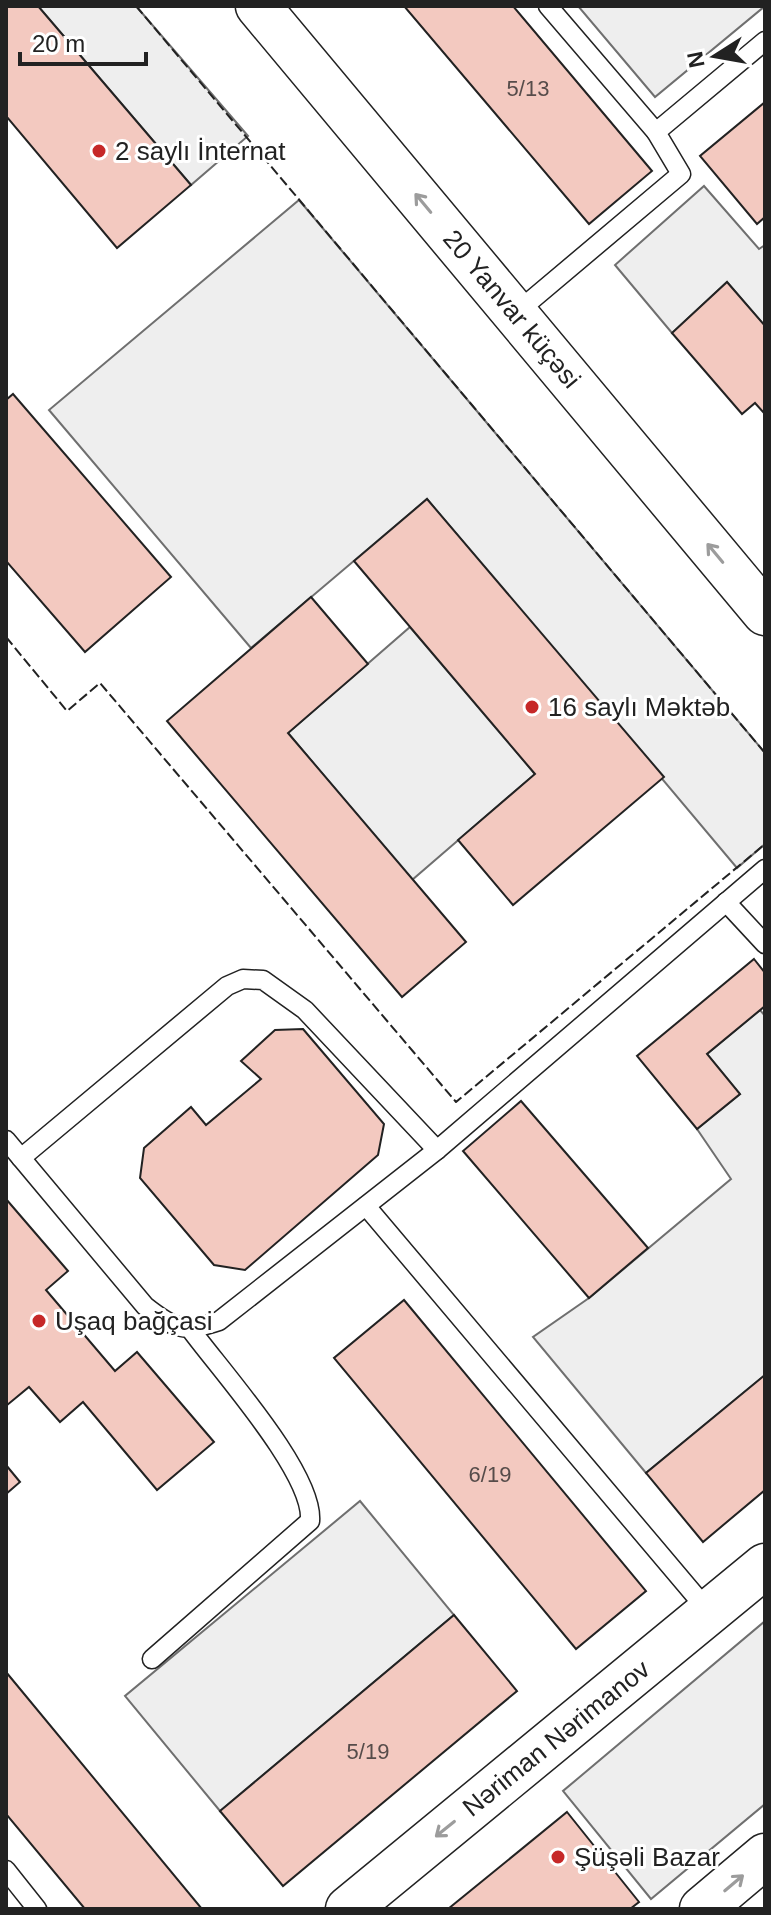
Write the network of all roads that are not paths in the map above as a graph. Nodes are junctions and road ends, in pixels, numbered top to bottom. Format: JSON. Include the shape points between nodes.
{"nodes":[{"id":1,"x":258,"y":6,"type":"edge"},
{"id":2,"x":548,"y":6,"type":"edge"},
{"id":3,"x":765,"y":41,"type":"edge"},
{"id":4,"x":656,"y":132,"type":"junction"},
{"id":5,"x":516,"y":313,"type":"junction"},
{"id":6,"x":765,"y":613,"type":"edge"},
{"id":7,"x":765,"y":869,"type":"edge"},
{"id":8,"x":726,"y":902,"type":"junction"},
{"id":9,"x":765,"y":944,"type":"edge"},
{"id":10,"x":6,"y":1140,"type":"edge"},
{"id":11,"x":437,"y":1150,"type":"junction"},
{"id":12,"x":21,"y":1158,"type":"junction"},
{"id":13,"x":366,"y":1206,"type":"junction"},
{"id":14,"x":191,"y":1330,"type":"junction"},
{"id":15,"x":765,"y":1566,"type":"edge"},
{"id":16,"x":709,"y":1612,"type":"junction"},
{"id":17,"x":152,"y":1659,"type":"dead end"},
{"id":18,"x":765,"y":1856,"type":"edge"},
{"id":19,"x":6,"y":1870,"type":"edge"},
{"id":20,"x":37,"y":1909,"type":"edge"},
{"id":21,"x":348,"y":1909,"type":"edge"},
{"id":22,"x":702,"y":1909,"type":"edge"}],
"edges":[{"from":5,"to":1,"type":"street","name":"20 Yanvar küçəsi","one_way":true},
{"from":2,"to":4,"type":"lane"},
{"from":3,"to":4,"type":"lane"},
{"from":4,"to":5,"type":"lane","via":[[681,174]]},
{"from":6,"to":5,"type":"street","name":"20 Yanvar küçəsi","one_way":true},
{"from":7,"to":8,"type":"lane"},
{"from":8,"to":9,"type":"lane"},
{"from":8,"to":11,"type":"lane"},
{"from":10,"to":12,"type":"lane"},
{"from":11,"to":12,"type":"lane","via":[[305,1010],[263,980],[243,979],[227,986]]},
{"from":11,"to":13,"type":"lane"},
{"from":12,"to":14,"type":"lane","via":[[145,1306],[167,1324]]},
{"from":13,"to":14,"type":"lane","via":[[219,1321]]},
{"from":13,"to":16,"type":"lane"},
{"from":14,"to":17,"type":"lane","via":[[298,1474],[311,1505],[310,1521]]},
{"from":15,"to":16,"type":"street","name":"Nəriman Nərimanov"},
{"from":16,"to":21,"type":"street","name":"Nəriman Nərimanov","one_way":true},
{"from":22,"to":18,"type":"street","one_way":true},
{"from":19,"to":20,"type":"lane"}]}
